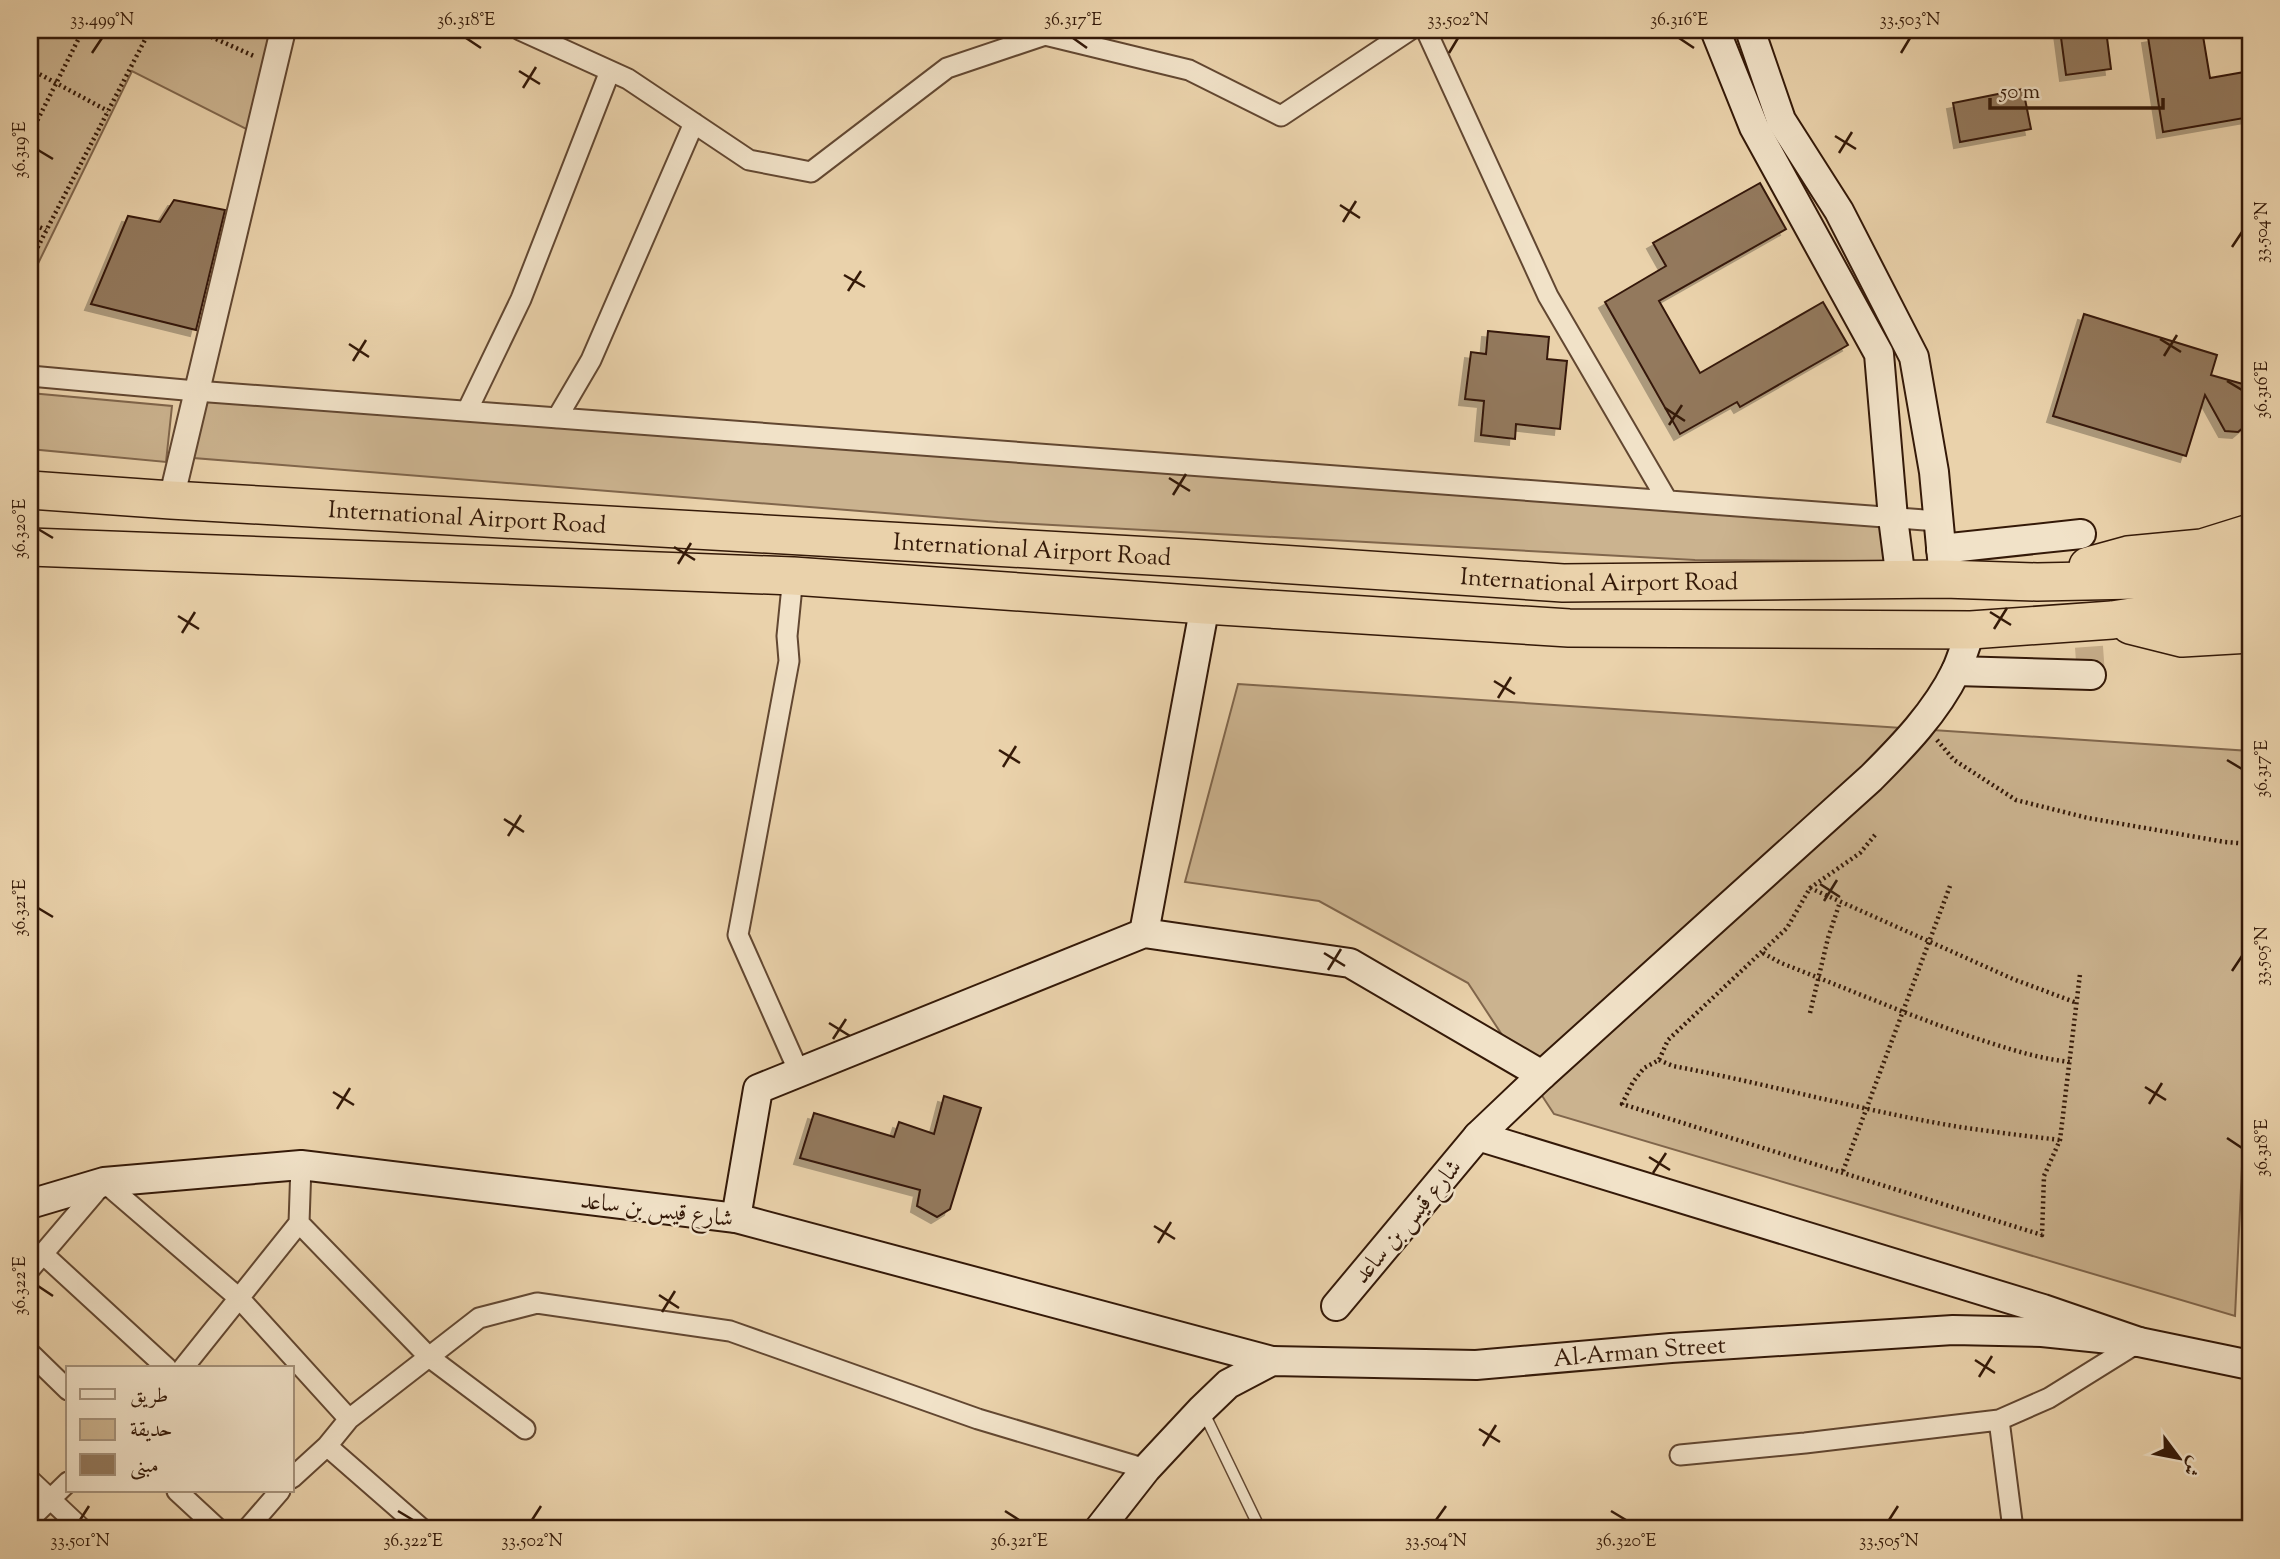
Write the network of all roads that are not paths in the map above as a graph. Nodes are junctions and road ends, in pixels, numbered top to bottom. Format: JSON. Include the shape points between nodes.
{"nodes":[{"id":1,"x":283,"y":30,"type":"edge"},
{"id":2,"x":520,"y":30,"type":"edge"},
{"id":3,"x":1410,"y":30,"type":"edge"},
{"id":4,"x":1426,"y":30,"type":"edge"},
{"id":5,"x":1715,"y":30,"type":"edge"},
{"id":6,"x":1750,"y":30,"type":"edge"},
{"id":7,"x":610,"y":71,"type":"junction"},
{"id":8,"x":694,"y":123,"type":"junction"},
{"id":9,"x":30,"y":376,"type":"edge"},
{"id":10,"x":196,"y":391,"type":"junction"},
{"id":11,"x":467,"y":411,"type":"junction"},
{"id":12,"x":557,"y":418,"type":"junction"},
{"id":13,"x":30,"y":489,"type":"edge"},
{"id":14,"x":171,"y":500,"type":"junction"},
{"id":15,"x":1667,"y":500,"type":"junction"},
{"id":16,"x":1893,"y":518,"type":"junction"},
{"id":17,"x":1938,"y":521,"type":"junction"},
{"id":18,"x":2250,"y":533,"type":"edge"},
{"id":19,"x":2081,"y":534,"type":"dead end"},
{"id":20,"x":30,"y":547,"type":"edge"},
{"id":21,"x":1943,"y":564,"type":"junction"},
{"id":22,"x":2250,"y":566,"type":"edge"},
{"id":23,"x":793,"y":576,"type":"junction"},
{"id":24,"x":1901,"y":580,"type":"junction"},
{"id":25,"x":2037,"y":582,"type":"junction"},
{"id":26,"x":2250,"y":598,"type":"edge"},
{"id":27,"x":1205,"y":605,"type":"junction"},
{"id":28,"x":2112,"y":620,"type":"junction"},
{"id":29,"x":1971,"y":629,"type":"junction"},
{"id":30,"x":2250,"y":634,"type":"edge"},
{"id":31,"x":1956,"y":671,"type":"junction"},
{"id":32,"x":2091,"y":675,"type":"dead end"},
{"id":33,"x":1144,"y":933,"type":"junction"},
{"id":34,"x":799,"y":1072,"type":"junction"},
{"id":35,"x":1542,"y":1074,"type":"junction"},
{"id":36,"x":1478,"y":1136,"type":"junction"},
{"id":37,"x":301,"y":1165,"type":"junction"},
{"id":38,"x":104,"y":1182,"type":"junction"},
{"id":39,"x":30,"y":1204,"type":"edge"},
{"id":40,"x":736,"y":1218,"type":"junction"},
{"id":41,"x":299,"y":1223,"type":"junction"},
{"id":42,"x":36,"y":1262,"type":"edge"},
{"id":43,"x":1959,"y":1285,"type":"junction"},
{"id":44,"x":240,"y":1299,"type":"junction"},
{"id":45,"x":1336,"y":1306,"type":"dead end"},
{"id":46,"x":1953,"y":1330,"type":"junction"},
{"id":47,"x":2139,"y":1342,"type":"junction"},
{"id":48,"x":30,"y":1353,"type":"edge"},
{"id":49,"x":429,"y":1357,"type":"junction"},
{"id":50,"x":1272,"y":1362,"type":"junction"},
{"id":51,"x":2250,"y":1365,"type":"edge"},
{"id":52,"x":165,"y":1366,"type":"edge"},
{"id":53,"x":185,"y":1366,"type":"edge"},
{"id":54,"x":66,"y":1388,"type":"edge"},
{"id":55,"x":1202,"y":1409,"type":"junction"},
{"id":56,"x":349,"y":1419,"type":"junction"},
{"id":57,"x":1999,"y":1420,"type":"junction"},
{"id":58,"x":525,"y":1429,"type":"dead end"},
{"id":59,"x":327,"y":1446,"type":"junction"},
{"id":60,"x":1680,"y":1455,"type":"dead end"},
{"id":61,"x":1146,"y":1469,"type":"junction"},
{"id":62,"x":294,"y":1476,"type":"edge"},
{"id":63,"x":30,"y":1480,"type":"edge"},
{"id":64,"x":66,"y":1484,"type":"edge"},
{"id":65,"x":178,"y":1492,"type":"edge"},
{"id":66,"x":279,"y":1492,"type":"edge"},
{"id":67,"x":51,"y":1500,"type":"junction"},
{"id":68,"x":30,"y":1519,"type":"edge"},
{"id":69,"x":82,"y":1529,"type":"edge"},
{"id":70,"x":218,"y":1529,"type":"edge"},
{"id":71,"x":247,"y":1529,"type":"edge"},
{"id":72,"x":422,"y":1529,"type":"edge"},
{"id":73,"x":1099,"y":1529,"type":"edge"},
{"id":74,"x":1260,"y":1529,"type":"edge"},
{"id":75,"x":2013,"y":1529,"type":"edge"}],
"edges":[{"from":1,"to":10,"type":"street"},
{"from":2,"to":7,"type":"street"},
{"from":3,"to":8,"type":"street","via":[[1281,116],[1189,70],[1045,35],[947,68],[811,172],[749,160]]},
{"from":4,"to":15,"type":"street","via":[[1548,296]]},
{"from":5,"to":16,"type":"main road","via":[[1754,127],[1879,354]]},
{"from":6,"to":17,"type":"main road","via":[[1781,120],[1839,211],[1914,357]]},
{"from":7,"to":8,"type":"street"},
{"from":7,"to":11,"type":"street","via":[[521,299]]},
{"from":8,"to":12,"type":"street","via":[[591,360]]},
{"from":9,"to":10,"type":"street"},
{"from":10,"to":11,"type":"street"},
{"from":10,"to":14,"type":"street"},
{"from":11,"to":12,"type":"street"},
{"from":12,"to":15,"type":"street"},
{"from":13,"to":14,"type":"highway","name":"International Airport Road"},
{"from":14,"to":24,"type":"highway","name":"International Airport Road","via":[[1563,583]]},
{"from":15,"to":16,"type":"street"},
{"from":16,"to":17,"type":"street"},
{"from":16,"to":24,"type":"main road"},
{"from":17,"to":21,"type":"main road"},
{"from":18,"to":25,"type":"highway","via":[[2202,548],[2128,555]]},
{"from":19,"to":21,"type":"main road"},
{"from":20,"to":23,"type":"highway","name":"International Airport Road"},
{"from":21,"to":24,"type":"highway","name":"International Airport Road"},
{"from":21,"to":25,"type":"highway","name":"International Airport Road"},
{"from":22,"to":25,"type":"highway","name":"International Airport Road","via":[[2187,579]]},
{"from":23,"to":27,"type":"highway","name":"International Airport Road"},
{"from":23,"to":34,"type":"street","via":[[789,662],[738,935]]},
{"from":26,"to":28,"type":"highway"},
{"from":27,"to":29,"type":"highway","name":"International Airport Road","via":[[1569,628]]},
{"from":27,"to":33,"type":"main road"},
{"from":28,"to":29,"type":"highway","name":"International Airport Road"},
{"from":28,"to":30,"type":"highway","via":[[2182,638]]},
{"from":29,"to":31,"type":"main road"},
{"from":31,"to":32,"type":"main road"},
{"from":31,"to":35,"type":"main road","via":[[1922,723],[1871,778]]},
{"from":33,"to":34,"type":"main road"},
{"from":33,"to":35,"type":"main road","via":[[1350,964]]},
{"from":34,"to":40,"type":"main road","via":[[758,1089]]},
{"from":35,"to":36,"type":"main road","name":"شارع قيس بن ساعد"},
{"from":36,"to":43,"type":"main road"},
{"from":36,"to":45,"type":"main road","name":"شارع قيس بن ساعد"},
{"from":37,"to":38,"type":"main road","name":"شارع قيس بن ساعد"},
{"from":37,"to":40,"type":"main road","name":"شارع قيس بن ساعد"},
{"from":37,"to":41,"type":"street"},
{"from":38,"to":39,"type":"main road","name":"شارع قيس بن ساعد"},
{"from":38,"to":42,"type":"street"},
{"from":38,"to":44,"type":"street"},
{"from":40,"to":50,"type":"main road","name":"شارع قيس بن ساعد"},
{"from":41,"to":44,"type":"street"},
{"from":41,"to":49,"type":"street"},
{"from":42,"to":52,"type":"street"},
{"from":43,"to":46,"type":"main road","via":[[1965,1309]]},
{"from":43,"to":47,"type":"main road"},
{"from":44,"to":53,"type":"street"},
{"from":44,"to":56,"type":"street"},
{"from":46,"to":47,"type":"main road","name":"Al-Arman Street","via":[[2042,1332]]},
{"from":46,"to":50,"type":"main road","name":"Al-Arman Street","via":[[1476,1365]]},
{"from":47,"to":51,"type":"main road","name":"Al-Arman Street"},
{"from":47,"to":57,"type":"street","via":[[2049,1398]]},
{"from":48,"to":54,"type":"street"},
{"from":49,"to":56,"type":"street"},
{"from":49,"to":58,"type":"street"},
{"from":49,"to":61,"type":"street","via":[[480,1318],[537,1303],[730,1331],[978,1419]]},
{"from":50,"to":55,"type":"main road","name":"Al-Arman Street","via":[[1228,1384]]},
{"from":55,"to":61,"type":"main road","name":"Al-Arman Street"},
{"from":55,"to":74,"type":"lane"},
{"from":56,"to":59,"type":"street"},
{"from":57,"to":60,"type":"street"},
{"from":57,"to":75,"type":"street"},
{"from":59,"to":62,"type":"street"},
{"from":59,"to":72,"type":"street"},
{"from":61,"to":73,"type":"main road","name":"Al-Arman Street"},
{"from":63,"to":67,"type":"street"},
{"from":64,"to":67,"type":"street"},
{"from":65,"to":70,"type":"street"},
{"from":66,"to":71,"type":"street"},
{"from":67,"to":68,"type":"street"},
{"from":67,"to":69,"type":"street"}]}
